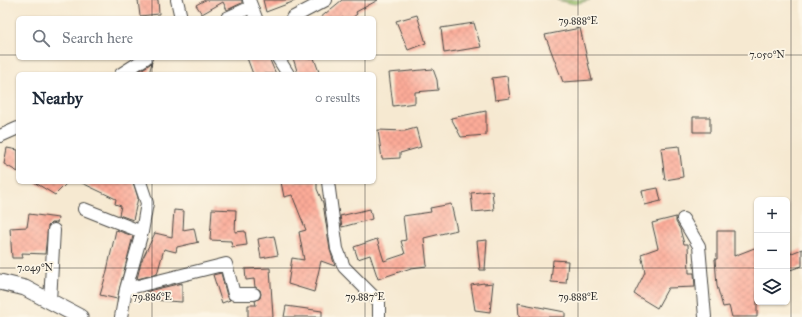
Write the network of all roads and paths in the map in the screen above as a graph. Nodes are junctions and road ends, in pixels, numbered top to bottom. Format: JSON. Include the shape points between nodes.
{"nodes":[{"id":1,"x":177,"y":0,"type":"edge"},
{"id":2,"x":326,"y":0,"type":"edge"},
{"id":3,"x":252,"y":8,"type":"edge"},
{"id":4,"x":181,"y":16,"type":"edge"},
{"id":5,"x":232,"y":16,"type":"edge"},
{"id":6,"x":296,"y":16,"type":"edge"},
{"id":7,"x":143,"y":60,"type":"edge"},
{"id":8,"x":279,"y":60,"type":"edge"},
{"id":9,"x":125,"y":72,"type":"edge"},
{"id":10,"x":287,"y":72,"type":"edge"},
{"id":11,"x":16,"y":129,"type":"edge"},
{"id":12,"x":0,"y":136,"type":"edge"},
{"id":13,"x":141,"y":184,"type":"edge"},
{"id":14,"x":328,"y":184,"type":"edge"},
{"id":15,"x":84,"y":209,"type":"dead end"},
{"id":16,"x":683,"y":219,"type":"dead end"},
{"id":17,"x":54,"y":230,"type":"dead end"},
{"id":18,"x":142,"y":232,"type":"junction"},
{"id":19,"x":0,"y":282,"type":"edge"},
{"id":20,"x":126,"y":289,"type":"junction"},
{"id":21,"x":254,"y":294,"type":"dead end"},
{"id":22,"x":50,"y":301,"type":"junction"},
{"id":23,"x":80,"y":317,"type":"edge"},
{"id":24,"x":121,"y":317,"type":"edge"},
{"id":25,"x":379,"y":317,"type":"edge"},
{"id":26,"x":705,"y":317,"type":"edge"}],
"edges":[{"from":1,"to":4,"type":"street"},
{"from":2,"to":6,"type":"street"},
{"from":3,"to":5,"type":"street"},
{"from":7,"to":9,"type":"street"},
{"from":8,"to":10,"type":"street"},
{"from":11,"to":12,"type":"street"},
{"from":13,"to":18,"type":"street","via":[[147,203]]},
{"from":14,"to":25,"type":"street","via":[[337,250],[344,267],[379,302]]},
{"from":15,"to":18,"type":"street"},
{"from":16,"to":26,"type":"street","via":[[699,246]]},
{"from":17,"to":22,"type":"street"},
{"from":18,"to":20,"type":"street"},
{"from":19,"to":22,"type":"street","via":[[25,288]]},
{"from":20,"to":21,"type":"street","via":[[226,264],[234,294]]},
{"from":20,"to":24,"type":"street"},
{"from":22,"to":23,"type":"street"}]}
